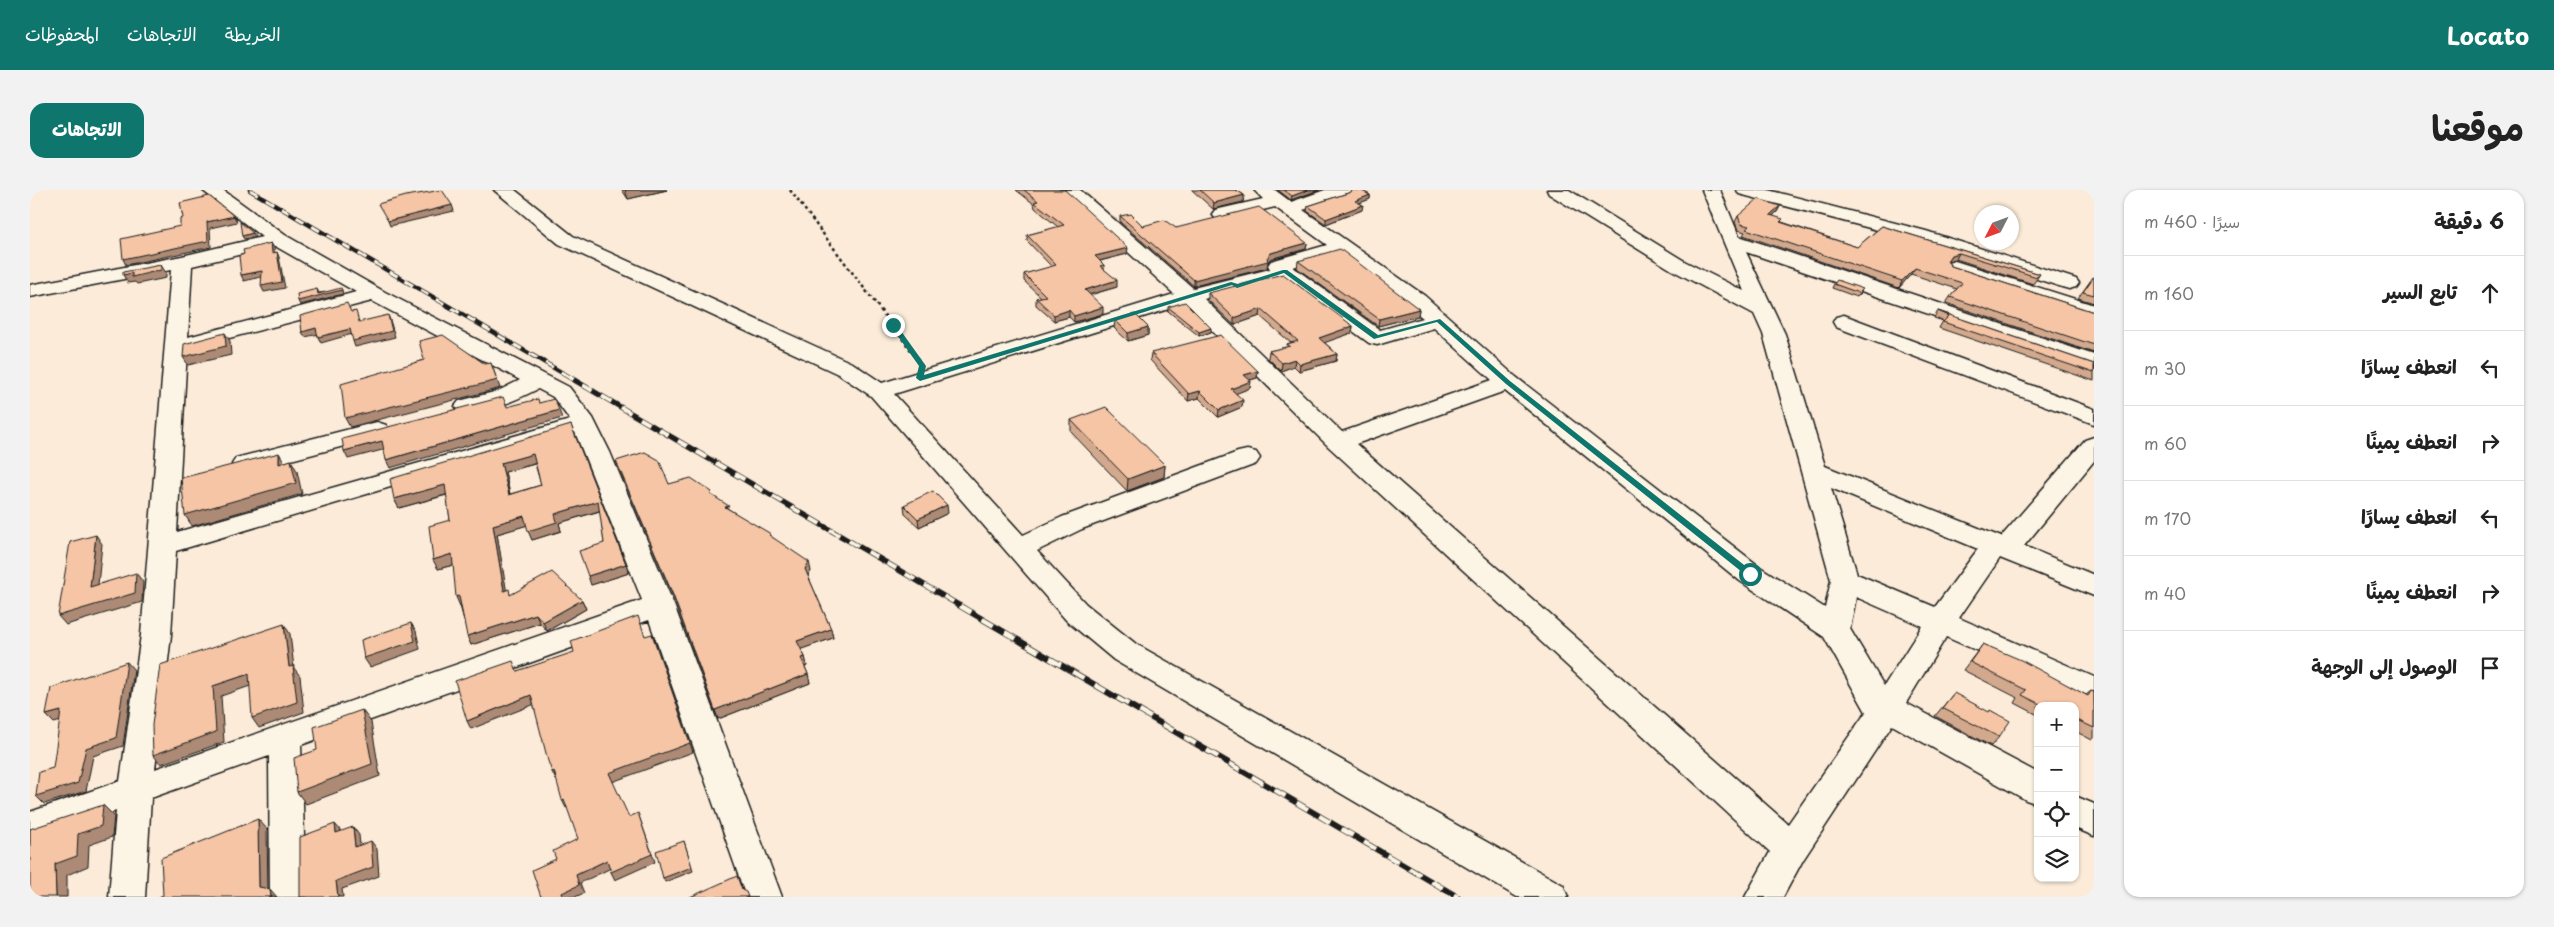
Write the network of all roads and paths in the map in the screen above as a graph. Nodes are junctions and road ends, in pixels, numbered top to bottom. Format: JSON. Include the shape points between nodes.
{"nodes":[{"id":1,"x":211,"y":190,"type":"edge"},
{"id":2,"x":503,"y":190,"type":"edge"},
{"id":3,"x":790,"y":190,"type":"edge"},
{"id":4,"x":1069,"y":190,"type":"edge"},
{"id":5,"x":1343,"y":190,"type":"edge"},
{"id":6,"x":1556,"y":190,"type":"edge"},
{"id":7,"x":1711,"y":190,"type":"edge"},
{"id":8,"x":1746,"y":190,"type":"edge"},
{"id":9,"x":1277,"y":200,"type":"edge"},
{"id":10,"x":1222,"y":214,"type":"edge"},
{"id":11,"x":278,"y":239,"type":"junction"},
{"id":12,"x":1731,"y":240,"type":"junction"},
{"id":13,"x":1342,"y":247,"type":"junction"},
{"id":14,"x":182,"y":262,"type":"junction"},
{"id":15,"x":1945,"y":263,"type":"edge"},
{"id":16,"x":1285,"y":271,"type":"junction"},
{"id":17,"x":2069,"y":283,"type":"dead end"},
{"id":18,"x":30,"y":292,"type":"edge"},
{"id":19,"x":375,"y":294,"type":"junction"},
{"id":20,"x":1190,"y":297,"type":"junction"},
{"id":21,"x":1763,"y":310,"type":"junction"},
{"id":22,"x":2094,"y":312,"type":"edge"},
{"id":23,"x":1438,"y":320,"type":"junction"},
{"id":24,"x":1844,"y":322,"type":"dead end"},
{"id":25,"x":177,"y":346,"type":"junction"},
{"id":26,"x":2094,"y":363,"type":"edge"},
{"id":27,"x":920,"y":378,"type":"junction"},
{"id":28,"x":538,"y":380,"type":"junction"},
{"id":29,"x":1508,"y":382,"type":"junction"},
{"id":30,"x":879,"y":390,"type":"junction"},
{"id":31,"x":450,"y":411,"type":"edge"},
{"id":32,"x":2094,"y":417,"type":"edge"},
{"id":33,"x":583,"y":422,"type":"junction"},
{"id":34,"x":402,"y":423,"type":"edge"},
{"id":35,"x":1338,"y":442,"type":"junction"},
{"id":36,"x":2094,"y":445,"type":"edge"},
{"id":37,"x":1247,"y":458,"type":"dead end"},
{"id":38,"x":224,"y":470,"type":"edge"},
{"id":39,"x":1814,"y":471,"type":"junction"},
{"id":40,"x":163,"y":544,"type":"junction"},
{"id":41,"x":2000,"y":547,"type":"junction"},
{"id":42,"x":1019,"y":548,"type":"junction"},
{"id":43,"x":1845,"y":580,"type":"junction"},
{"id":44,"x":2094,"y":586,"type":"edge"},
{"id":45,"x":658,"y":605,"type":"junction"},
{"id":46,"x":1940,"y":622,"type":"junction"},
{"id":47,"x":1835,"y":629,"type":"junction"},
{"id":48,"x":2094,"y":690,"type":"edge"},
{"id":49,"x":1885,"y":710,"type":"junction"},
{"id":50,"x":285,"y":738,"type":"junction"},
{"id":51,"x":2034,"y":788,"type":"edge"},
{"id":52,"x":135,"y":791,"type":"junction"},
{"id":53,"x":2079,"y":813,"type":"edge"},
{"id":54,"x":2094,"y":821,"type":"edge"},
{"id":55,"x":30,"y":827,"type":"edge"},
{"id":56,"x":1791,"y":848,"type":"junction"},
{"id":57,"x":127,"y":897,"type":"edge"},
{"id":58,"x":288,"y":897,"type":"edge"},
{"id":59,"x":764,"y":897,"type":"edge"},
{"id":60,"x":1550,"y":897,"type":"edge"},
{"id":61,"x":1763,"y":897,"type":"edge"}],
"edges":[{"from":1,"to":11,"type":"street"},
{"from":2,"to":30,"type":"street","via":[[566,240],[846,369]]},
{"from":3,"to":27,"type":"path","via":[[922,366]]},
{"from":4,"to":20,"type":"street"},
{"from":5,"to":9,"type":"street"},
{"from":6,"to":21,"type":"street","via":[[1679,266]]},
{"from":7,"to":12,"type":"street"},
{"from":8,"to":17,"type":"street","via":[[1919,235]]},
{"from":9,"to":10,"type":"street"},
{"from":9,"to":13,"type":"street"},
{"from":11,"to":14,"type":"street"},
{"from":11,"to":19,"type":"street"},
{"from":12,"to":21,"type":"street"},
{"from":12,"to":26,"type":"street"},
{"from":13,"to":16,"type":"street","via":[[1278,265]]},
{"from":13,"to":23,"type":"street"},
{"from":14,"to":18,"type":"street"},
{"from":14,"to":25,"type":"street"},
{"from":15,"to":22,"type":"street"},
{"from":16,"to":20,"type":"street"},
{"from":16,"to":23,"type":"street","via":[[1377,338]]},
{"from":19,"to":25,"type":"street"},
{"from":19,"to":28,"type":"street"},
{"from":20,"to":27,"type":"street"},
{"from":20,"to":35,"type":"street"},
{"from":21,"to":39,"type":"street","via":[[1774,334]]},
{"from":23,"to":29,"type":"street"},
{"from":24,"to":32,"type":"street"},
{"from":25,"to":40,"type":"street","via":[[176,482]]},
{"from":27,"to":30,"type":"street"},
{"from":28,"to":31,"type":"street","via":[[506,396]]},
{"from":28,"to":33,"type":"street","via":[[561,392]]},
{"from":29,"to":35,"type":"street"},
{"from":29,"to":47,"type":"street","via":[[1750,574]]},
{"from":30,"to":42,"type":"street"},
{"from":33,"to":40,"type":"street"},
{"from":33,"to":45,"type":"street"},
{"from":34,"to":38,"type":"street"},
{"from":35,"to":56,"type":"street"},
{"from":36,"to":41,"type":"street"},
{"from":37,"to":42,"type":"street","via":[[1072,523]]},
{"from":39,"to":41,"type":"street"},
{"from":39,"to":43,"type":"street"},
{"from":40,"to":52,"type":"street","via":[[156,635]]},
{"from":41,"to":44,"type":"street"},
{"from":41,"to":46,"type":"street"},
{"from":42,"to":60,"type":"street","via":[[1076,612],[1125,652]]},
{"from":43,"to":46,"type":"street"},
{"from":43,"to":47,"type":"street"},
{"from":45,"to":50,"type":"street"},
{"from":45,"to":59,"type":"street"},
{"from":46,"to":48,"type":"street"},
{"from":46,"to":49,"type":"street"},
{"from":47,"to":49,"type":"street"},
{"from":49,"to":51,"type":"street"},
{"from":49,"to":56,"type":"street"},
{"from":50,"to":52,"type":"street"},
{"from":50,"to":58,"type":"street"},
{"from":52,"to":55,"type":"street"},
{"from":52,"to":57,"type":"street"},
{"from":53,"to":54,"type":"street"},
{"from":56,"to":61,"type":"street"}]}
